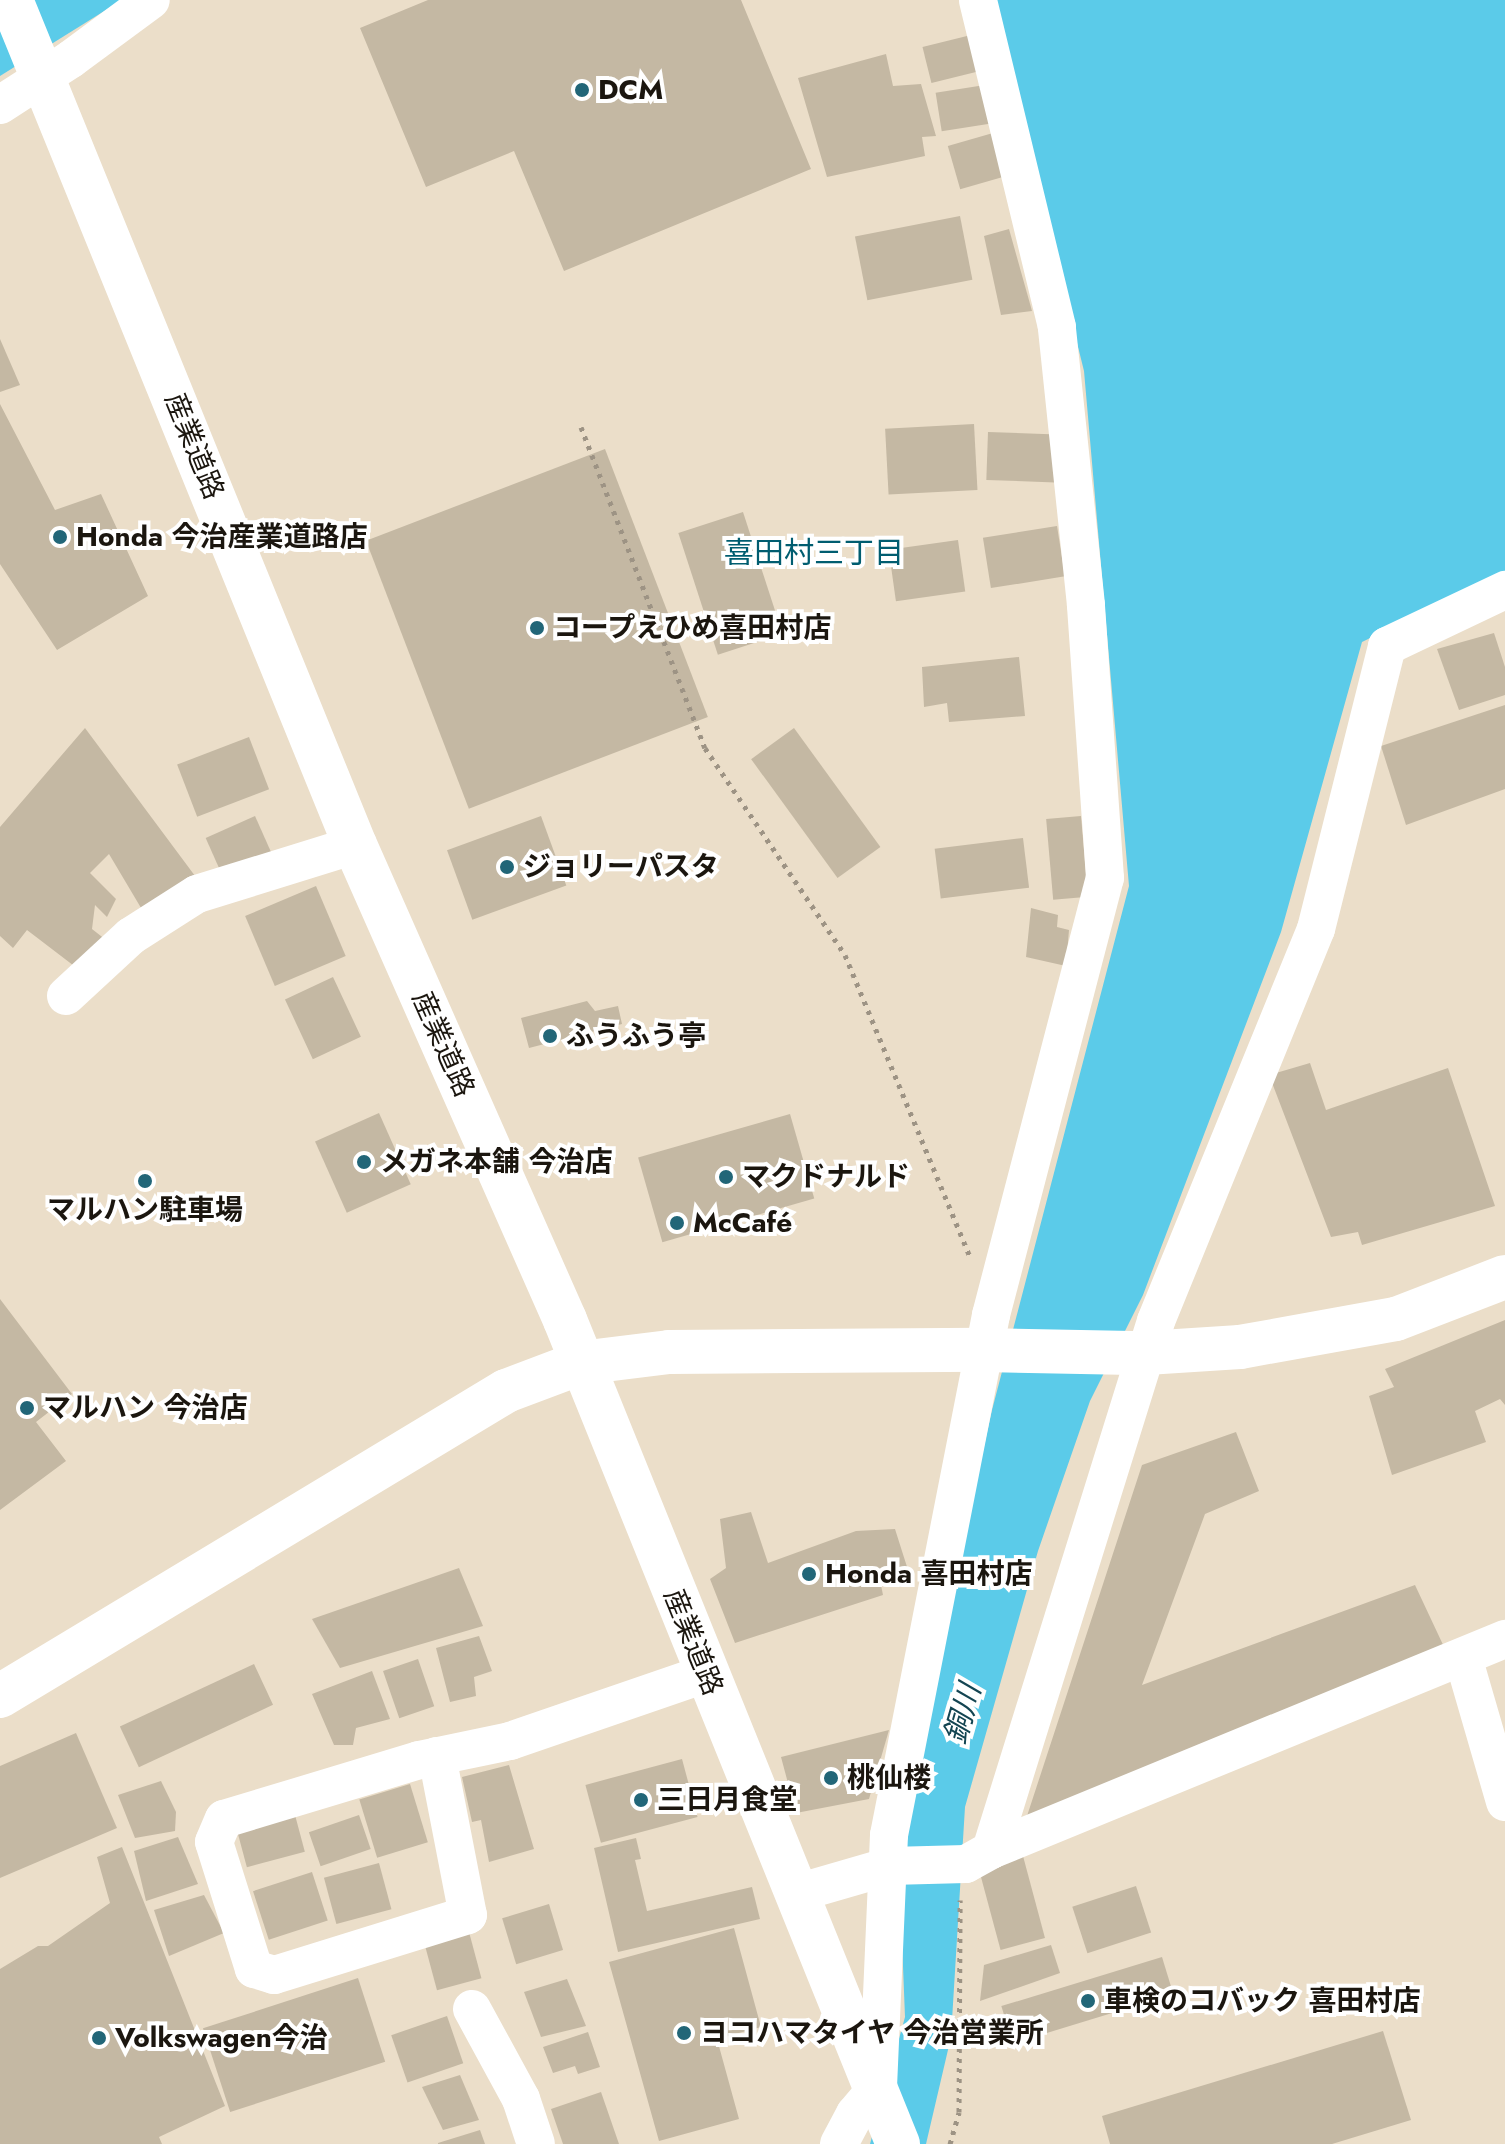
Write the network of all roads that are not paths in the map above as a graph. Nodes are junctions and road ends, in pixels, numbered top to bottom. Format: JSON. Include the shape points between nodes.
{"nodes":[{"id":1,"x":11,"y":0,"type":"edge"},
{"id":2,"x":151,"y":0,"type":"edge"},
{"id":3,"x":978,"y":0,"type":"edge"},
{"id":4,"x":43,"y":75,"type":"junction"},
{"id":5,"x":0,"y":105,"type":"edge"},
{"id":6,"x":1505,"y":590,"type":"edge"},
{"id":7,"x":355,"y":845,"type":"junction"},
{"id":8,"x":66,"y":996,"type":"dead end"},
{"id":9,"x":1505,"y":1277,"type":"edge"},
{"id":10,"x":991,"y":1350,"type":"junction"},
{"id":11,"x":1146,"y":1353,"type":"junction"},
{"id":12,"x":580,"y":1363,"type":"junction"},
{"id":13,"x":1505,"y":1639,"type":"edge"},
{"id":14,"x":1463,"y":1657,"type":"junction"},
{"id":15,"x":705,"y":1674,"type":"junction"},
{"id":16,"x":0,"y":1696,"type":"edge"},
{"id":17,"x":437,"y":1756,"type":"junction"},
{"id":18,"x":1505,"y":1802,"type":"edge"},
{"id":19,"x":978,"y":1857,"type":"junction"},
{"id":20,"x":890,"y":1866,"type":"junction"},
{"id":21,"x":797,"y":1893,"type":"junction"},
{"id":22,"x":472,"y":2009,"type":"dead end"},
{"id":23,"x":878,"y":2087,"type":"junction"},
{"id":24,"x":536,"y":2144,"type":"edge"},
{"id":25,"x":839,"y":2144,"type":"edge"},
{"id":26,"x":898,"y":2144,"type":"edge"}],
"edges":[{"from":1,"to":4,"type":"street","name":"産業道路"},
{"from":2,"to":4,"type":"street"},
{"from":3,"to":10,"type":"street","via":[[1057,327],[1086,605],[1105,878]]},
{"from":4,"to":5,"type":"street"},
{"from":4,"to":7,"type":"street","name":"産業道路"},
{"from":6,"to":11,"type":"street","via":[[1387,646],[1316,929]]},
{"from":7,"to":8,"type":"street","via":[[197,894],[131,936]]},
{"from":7,"to":12,"type":"street","name":"産業道路"},
{"from":9,"to":11,"type":"street","via":[[1396,1319],[1240,1347]]},
{"from":10,"to":11,"type":"street"},
{"from":10,"to":12,"type":"street","via":[[669,1352]]},
{"from":10,"to":20,"type":"street","via":[[889,1835]]},
{"from":11,"to":19,"type":"street"},
{"from":12,"to":15,"type":"street","name":"産業道路"},
{"from":12,"to":16,"type":"street","via":[[506,1391]]},
{"from":13,"to":14,"type":"street"},
{"from":14,"to":18,"type":"street"},
{"from":14,"to":19,"type":"street"},
{"from":15,"to":17,"type":"street","via":[[510,1741]]},
{"from":15,"to":21,"type":"street","name":"産業道路"},
{"from":17,"to":17,"type":"street","via":[[224,1819],[214,1842],[254,1969],[274,1975],[468,1915]]},
{"from":19,"to":20,"type":"street"},
{"from":20,"to":21,"type":"street"},
{"from":20,"to":23,"type":"street"},
{"from":21,"to":23,"type":"street","name":"産業道路"},
{"from":22,"to":24,"type":"street","via":[[521,2099]]},
{"from":23,"to":25,"type":"street"},
{"from":23,"to":26,"type":"street","name":"産業道路"}]}
